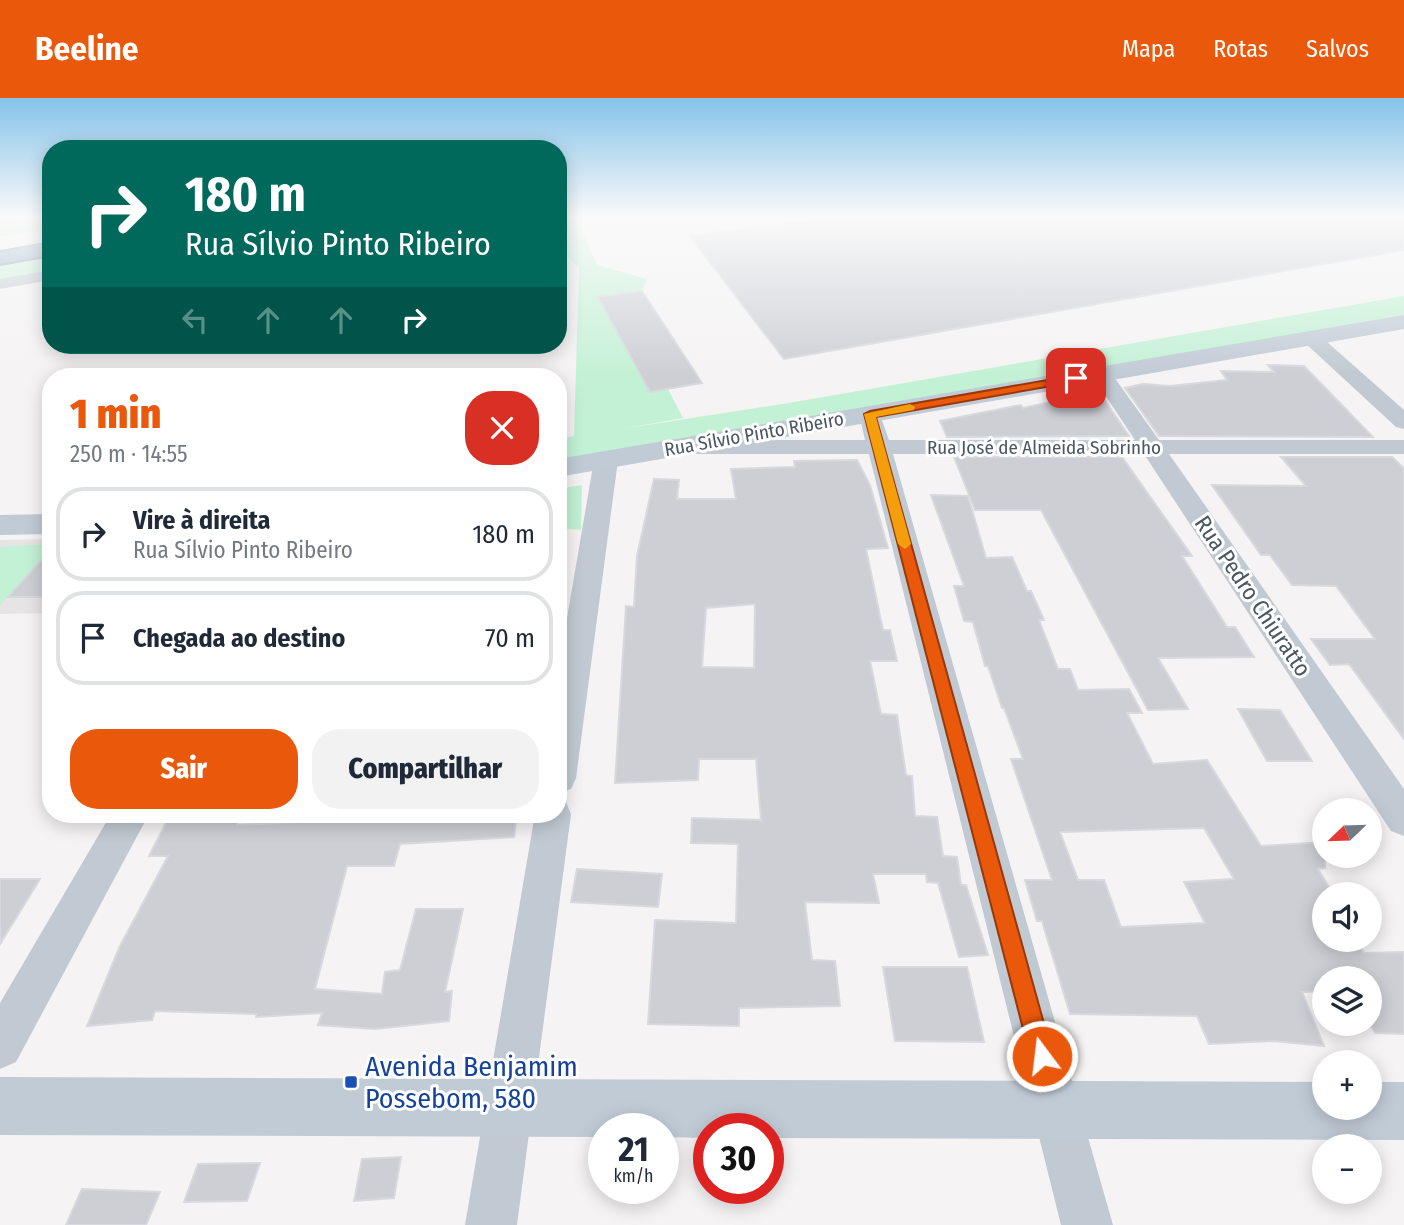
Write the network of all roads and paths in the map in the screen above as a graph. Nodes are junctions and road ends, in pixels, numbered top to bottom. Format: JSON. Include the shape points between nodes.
{"nodes":[{"id":1,"x":42,"y":277,"type":"edge"},
{"id":2,"x":0,"y":284,"type":"edge"},
{"id":3,"x":1404,"y":321,"type":"edge"},
{"id":4,"x":1311,"y":338,"type":"junction"},
{"id":5,"x":1102,"y":374,"type":"junction"},
{"id":6,"x":1404,"y":422,"type":"edge"},
{"id":7,"x":874,"y":430,"type":"junction"},
{"id":8,"x":1152,"y":447,"type":"junction"},
{"id":9,"x":1404,"y":447,"type":"edge"},
{"id":10,"x":606,"y":460,"type":"junction"},
{"id":11,"x":567,"y":466,"type":"edge"},
{"id":12,"x":42,"y":524,"type":"edge"},
{"id":13,"x":0,"y":525,"type":"edge"},
{"id":14,"x":567,"y":718,"type":"edge"},
{"id":15,"x":1404,"y":819,"type":"edge"},
{"id":16,"x":126,"y":823,"type":"edge"},
{"id":17,"x":552,"y":823,"type":"edge"},
{"id":18,"x":0,"y":1046,"type":"edge"},
{"id":19,"x":0,"y":1106,"type":"edge"},
{"id":20,"x":509,"y":1108,"type":"junction"},
{"id":21,"x":1056,"y":1109,"type":"junction"},
{"id":22,"x":1404,"y":1111,"type":"edge"},
{"id":23,"x":491,"y":1225,"type":"edge"},
{"id":24,"x":1087,"y":1225,"type":"edge"}],
"edges":[{"from":1,"to":2,"type":"street"},
{"from":3,"to":4,"type":"street","name":"Rua Sílvio Pinto Ribeiro"},
{"from":4,"to":5,"type":"street","name":"Rua Sílvio Pinto Ribeiro"},
{"from":4,"to":6,"type":"street"},
{"from":5,"to":7,"type":"street","name":"Rua Sílvio Pinto Ribeiro"},
{"from":5,"to":8,"type":"street","name":"Rua Pedro Chiuratto"},
{"from":7,"to":8,"type":"street","name":"Rua José de Almeida Sobrinho"},
{"from":7,"to":10,"type":"street","name":"Rua Sílvio Pinto Ribeiro","via":[[684,446]]},
{"from":7,"to":21,"type":"street"},
{"from":8,"to":9,"type":"street","name":"Rua José de Almeida Sobrinho"},
{"from":8,"to":15,"type":"street","name":"Rua Pedro Chiuratto"},
{"from":10,"to":11,"type":"street","name":"Rua Sílvio Pinto Ribeiro"},
{"from":10,"to":14,"type":"street"},
{"from":12,"to":13,"type":"street"},
{"from":16,"to":18,"type":"street"},
{"from":17,"to":20,"type":"street"},
{"from":19,"to":20,"type":"street"},
{"from":20,"to":21,"type":"street"},
{"from":20,"to":23,"type":"street"},
{"from":21,"to":22,"type":"street"},
{"from":21,"to":24,"type":"street"}]}
